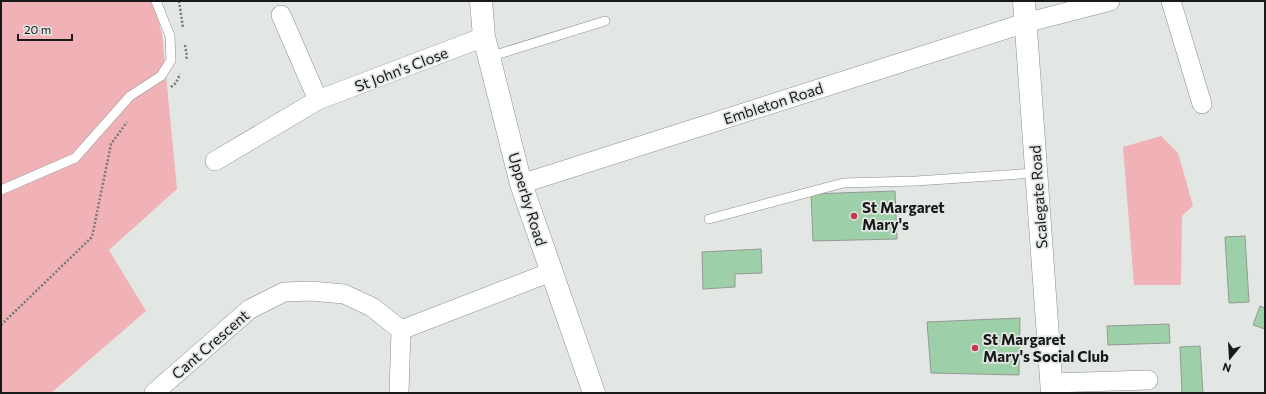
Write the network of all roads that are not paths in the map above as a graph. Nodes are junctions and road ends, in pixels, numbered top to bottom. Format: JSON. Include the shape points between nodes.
{"nodes":[{"id":1,"x":156,"y":1,"type":"edge"},
{"id":2,"x":481,"y":1,"type":"edge"},
{"id":3,"x":1024,"y":1,"type":"edge"},
{"id":4,"x":1110,"y":1,"type":"edge"},
{"id":5,"x":1171,"y":1,"type":"edge"},
{"id":6,"x":280,"y":15,"type":"dead end"},
{"id":7,"x":605,"y":21,"type":"dead end"},
{"id":8,"x":1025,"y":23,"type":"junction"},
{"id":9,"x":486,"y":47,"type":"junction"},
{"id":10,"x":318,"y":100,"type":"junction"},
{"id":11,"x":1202,"y":104,"type":"dead end"},
{"id":12,"x":215,"y":161,"type":"dead end"},
{"id":13,"x":1036,"y":173,"type":"junction"},
{"id":14,"x":521,"y":184,"type":"junction"},
{"id":15,"x":1,"y":190,"type":"edge"},
{"id":16,"x":710,"y":219,"type":"dead end"},
{"id":17,"x":551,"y":272,"type":"junction"},
{"id":18,"x":401,"y":330,"type":"junction"},
{"id":19,"x":1148,"y":380,"type":"dead end"},
{"id":20,"x":1051,"y":388,"type":"edge"},
{"id":21,"x":154,"y":393,"type":"edge"},
{"id":22,"x":399,"y":393,"type":"edge"},
{"id":23,"x":594,"y":393,"type":"edge"}],
"edges":[{"from":1,"to":15,"type":"lane","via":[[170,36],[171,60],[161,76],[130,96],[75,158]]},
{"from":2,"to":9,"type":"street","name":"Upperby Road"},
{"from":3,"to":8,"type":"street","name":"Scalegate Road"},
{"from":4,"to":8,"type":"street","name":"Embleton Road"},
{"from":5,"to":11,"type":"street"},
{"from":6,"to":10,"type":"street"},
{"from":7,"to":9,"type":"lane"},
{"from":8,"to":13,"type":"street","name":"Scalegate Road"},
{"from":8,"to":14,"type":"street","name":"Embleton Road"},
{"from":9,"to":10,"type":"street","name":"St John's Close"},
{"from":9,"to":14,"type":"street","name":"Upperby Road"},
{"from":10,"to":12,"type":"street","name":"St John's Close"},
{"from":13,"to":16,"type":"lane","via":[[843,183]]},
{"from":13,"to":20,"type":"street","name":"Scalegate Road"},
{"from":14,"to":17,"type":"street","name":"Upperby Road"},
{"from":17,"to":18,"type":"street"},
{"from":17,"to":23,"type":"street","name":"Upperby Road"},
{"from":18,"to":21,"type":"street","name":"Cant Crescent","via":[[372,307],[344,294],[284,292],[250,309]]},
{"from":18,"to":22,"type":"street"},
{"from":19,"to":20,"type":"street"}]}
